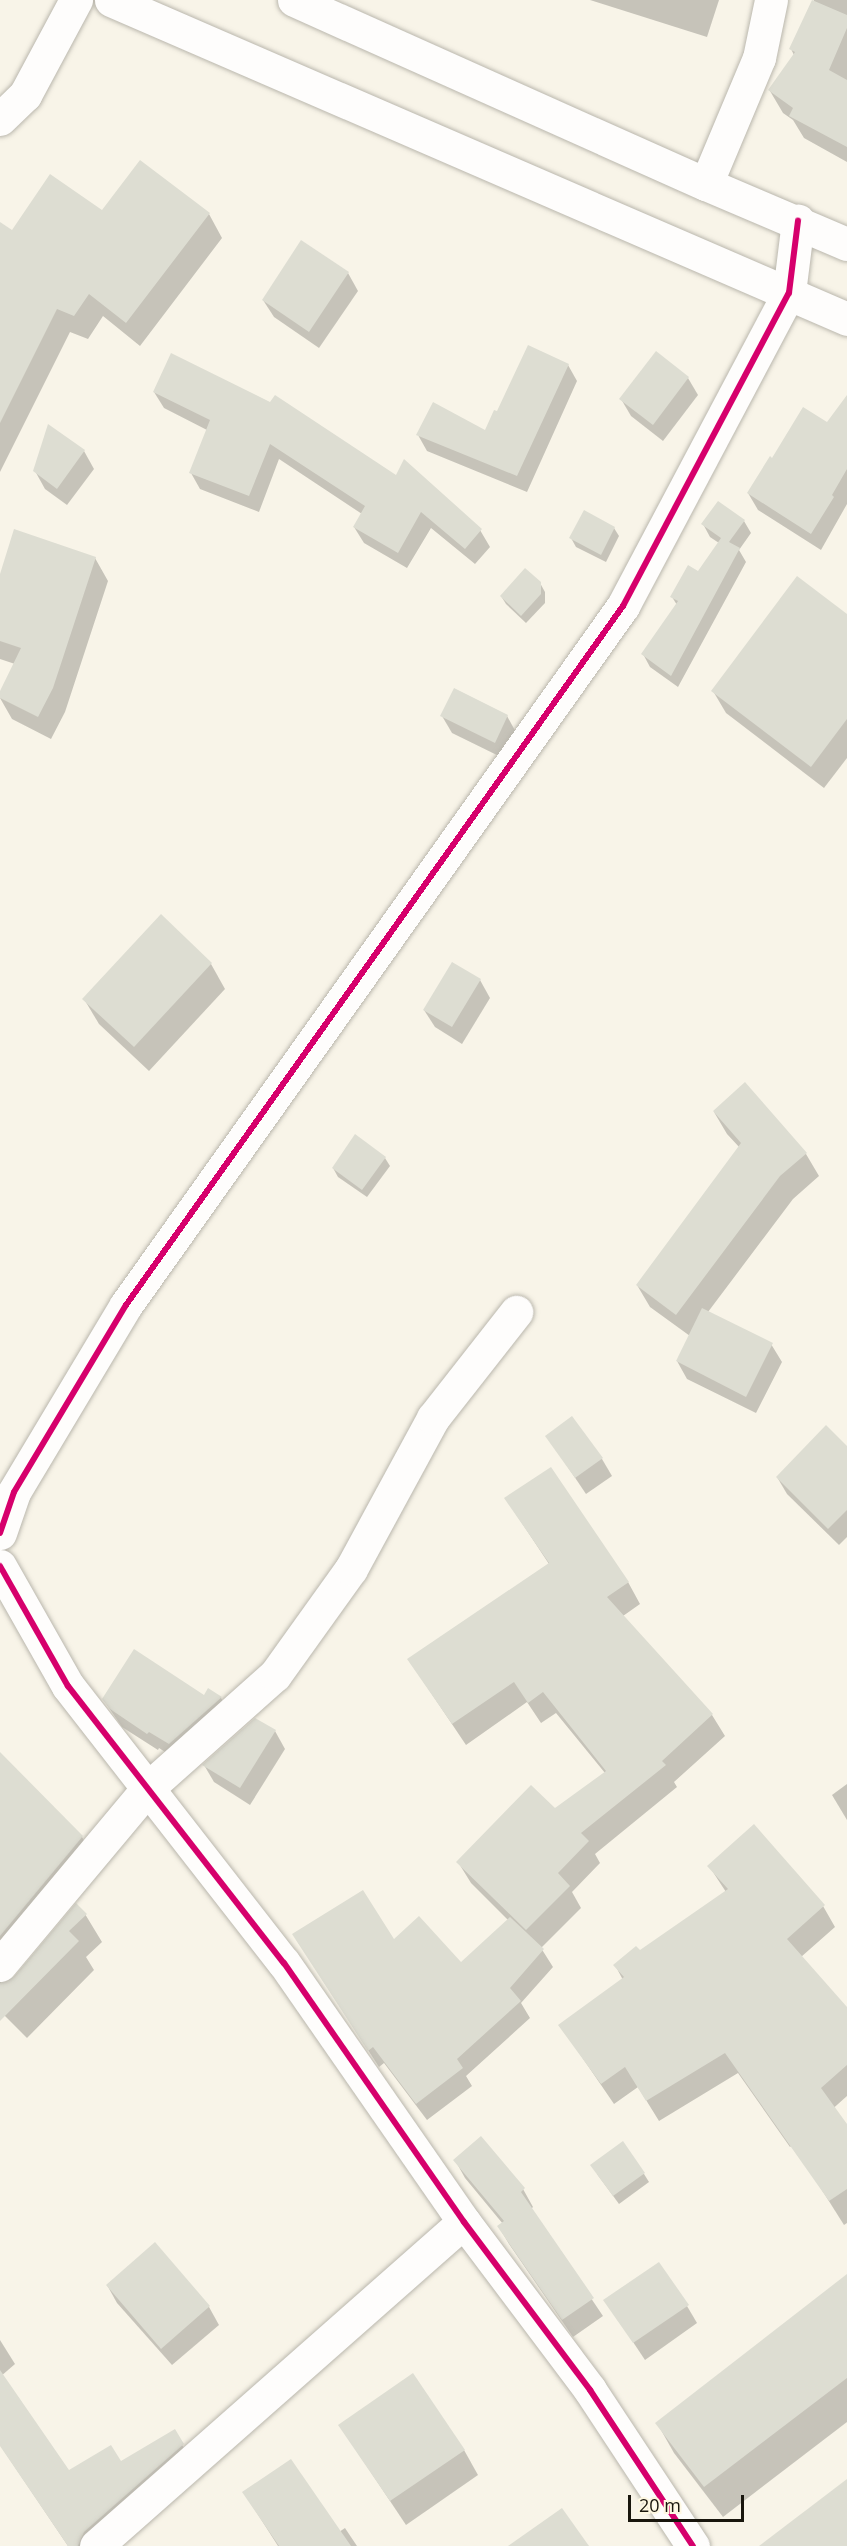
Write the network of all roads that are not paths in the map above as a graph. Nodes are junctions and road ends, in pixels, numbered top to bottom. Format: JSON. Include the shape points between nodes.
{"nodes":[{"id":1,"x":76,"y":0,"type":"edge"},
{"id":2,"x":111,"y":0,"type":"edge"},
{"id":3,"x":294,"y":0,"type":"edge"},
{"id":4,"x":771,"y":0,"type":"edge"},
{"id":5,"x":0,"y":119,"type":"edge"},
{"id":6,"x":706,"y":184,"type":"junction"},
{"id":7,"x":798,"y":221,"type":"junction"},
{"id":8,"x":847,"y":244,"type":"edge"},
{"id":9,"x":789,"y":293,"type":"junction"},
{"id":10,"x":847,"y":319,"type":"edge"},
{"id":11,"x":516,"y":1312,"type":"dead end"},
{"id":12,"x":0,"y":1533,"type":"edge"},
{"id":13,"x":0,"y":1566,"type":"edge"},
{"id":14,"x":148,"y":1788,"type":"junction"},
{"id":15,"x":0,"y":1965,"type":"edge"},
{"id":16,"x":464,"y":2222,"type":"junction"},
{"id":17,"x":96,"y":2546,"type":"edge"},
{"id":18,"x":693,"y":2546,"type":"edge"}],
"edges":[{"from":1,"to":5,"type":"main road","via":[[25,95]]},
{"from":2,"to":9,"type":"main road"},
{"from":3,"to":6,"type":"main road"},
{"from":4,"to":6,"type":"main road","via":[[759,58]]},
{"from":6,"to":7,"type":"main road"},
{"from":7,"to":8,"type":"main road"},
{"from":7,"to":9,"type":"main road"},
{"from":9,"to":10,"type":"main road"},
{"from":9,"to":12,"type":"main road","via":[[623,606],[126,1305],[14,1492]]},
{"from":11,"to":14,"type":"main road","via":[[433,1418],[351,1569],[275,1675]]},
{"from":13,"to":14,"type":"main road","via":[[68,1686]]},
{"from":14,"to":15,"type":"main road"},
{"from":14,"to":16,"type":"main road","via":[[284,1963]]},
{"from":16,"to":17,"type":"main road"},
{"from":16,"to":18,"type":"main road","via":[[590,2390]]}]}
